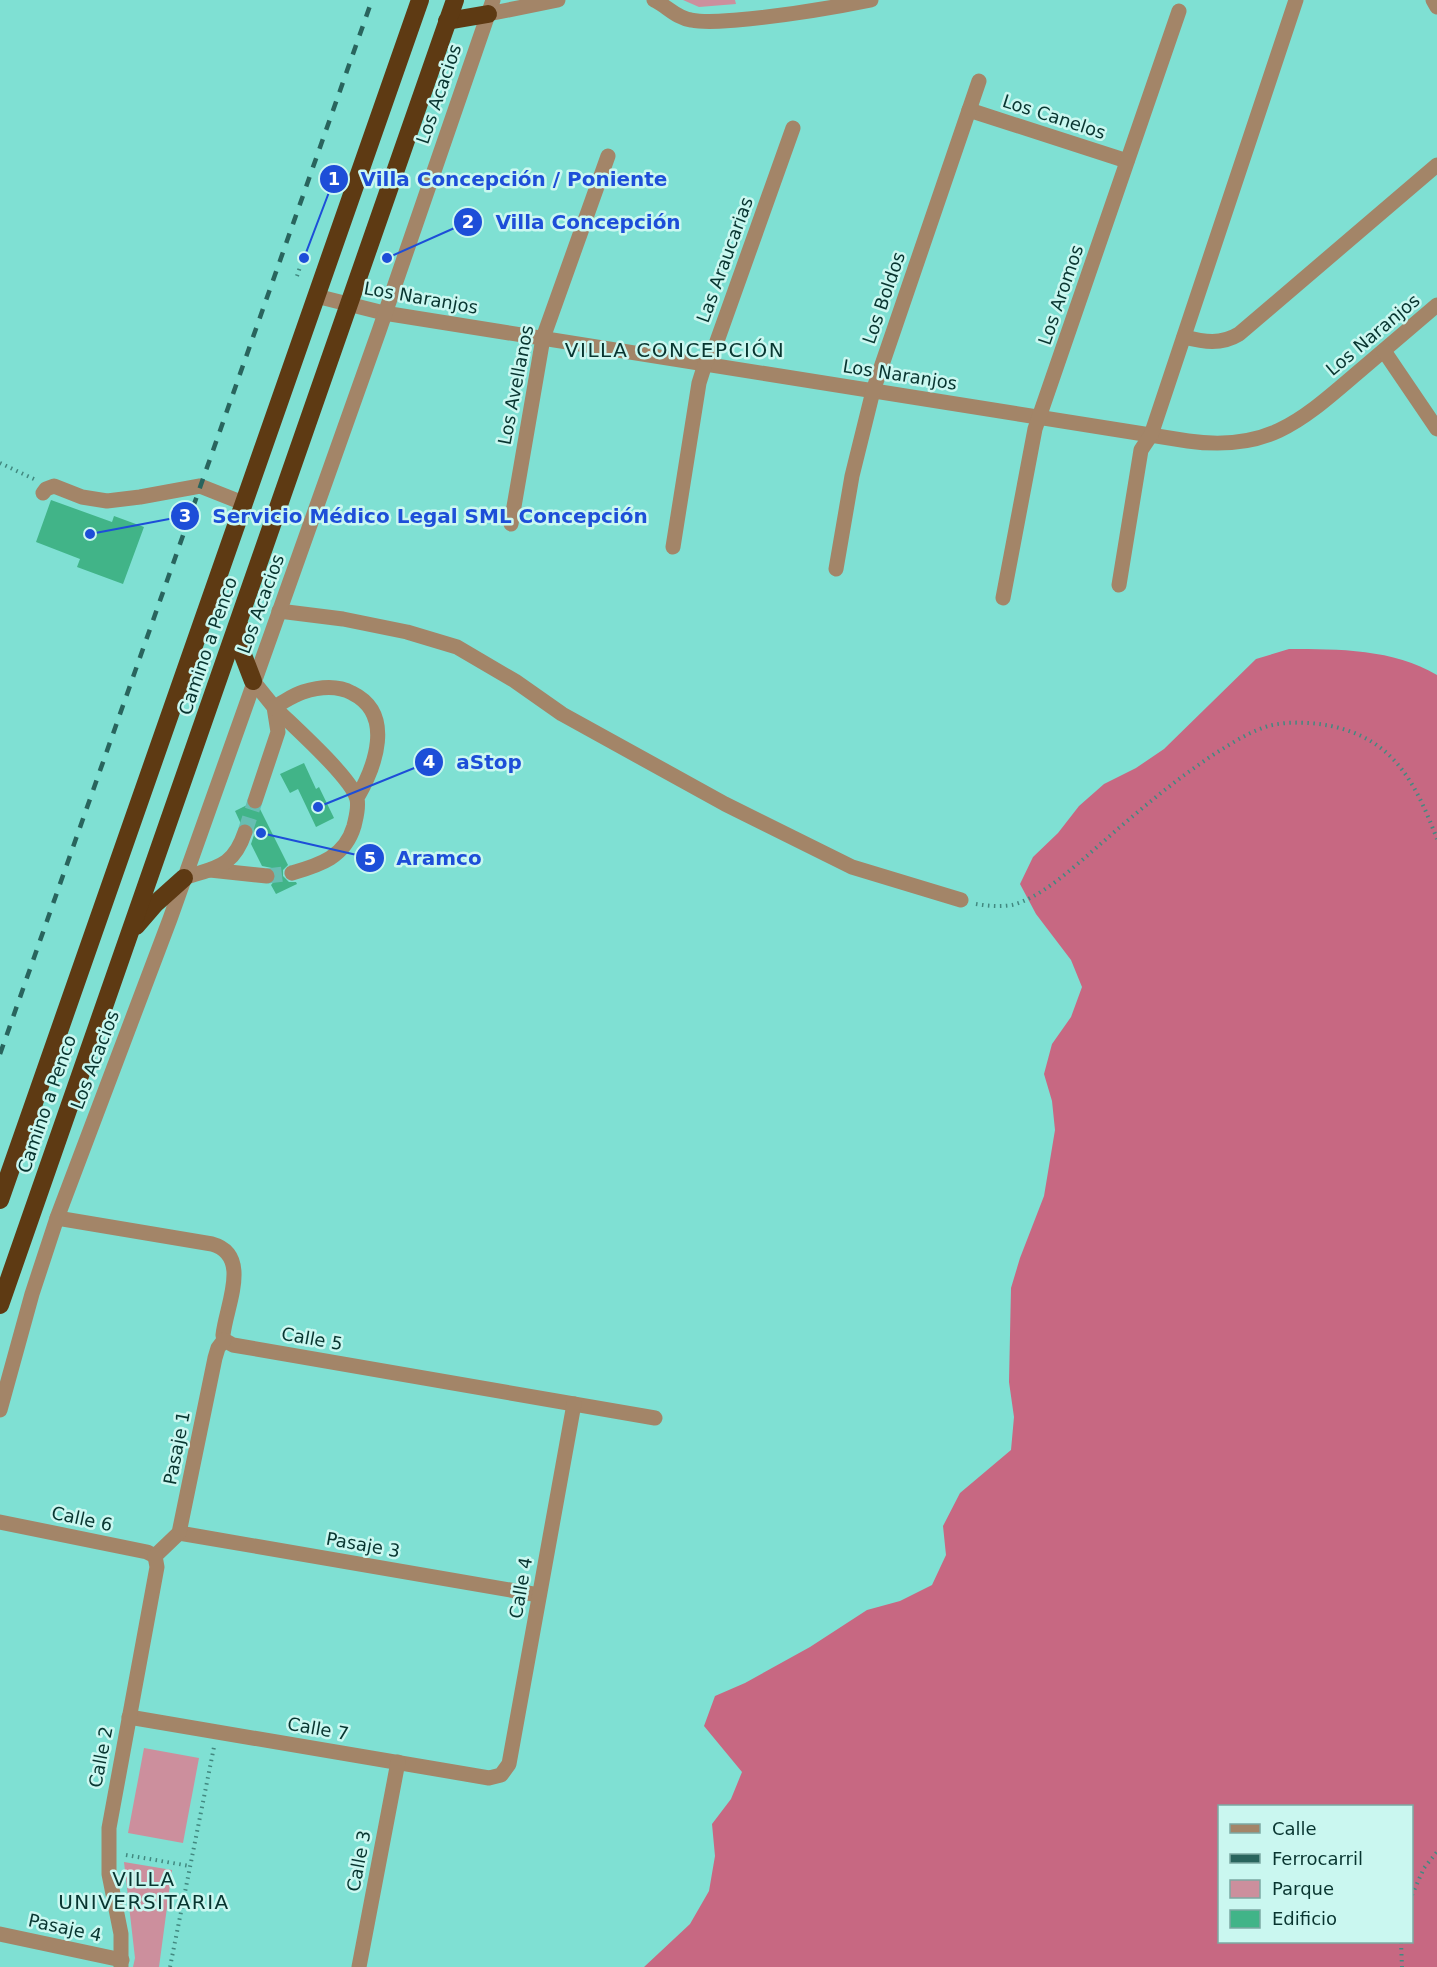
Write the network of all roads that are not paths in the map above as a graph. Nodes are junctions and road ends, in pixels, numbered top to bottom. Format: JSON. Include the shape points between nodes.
{"nodes":[{"id":1,"x":420,"y":0,"type":"edge"},
{"id":2,"x":455,"y":0,"type":"edge"},
{"id":3,"x":558,"y":0,"type":"edge"},
{"id":4,"x":872,"y":0,"type":"edge"},
{"id":5,"x":1296,"y":0,"type":"edge"},
{"id":6,"x":1433,"y":0,"type":"edge"},
{"id":7,"x":660,"y":2,"type":"edge"},
{"id":8,"x":490,"y":7,"type":"edge"},
{"id":9,"x":1437,"y":7,"type":"edge"},
{"id":10,"x":1179,"y":11,"type":"dead end"},
{"id":11,"x":447,"y":21,"type":"junction"},
{"id":12,"x":979,"y":81,"type":"dead end"},
{"id":13,"x":969,"y":110,"type":"junction"},
{"id":14,"x":793,"y":128,"type":"dead end"},
{"id":15,"x":608,"y":156,"type":"dead end"},
{"id":16,"x":1127,"y":161,"type":"junction"},
{"id":17,"x":1437,"y":165,"type":"edge"},
{"id":18,"x":316,"y":296,"type":"junction"},
{"id":19,"x":349,"y":305,"type":"junction"},
{"id":20,"x":1437,"y":305,"type":"edge"},
{"id":21,"x":384,"y":313,"type":"junction"},
{"id":22,"x":1184,"y":337,"type":"junction"},
{"id":23,"x":543,"y":338,"type":"junction"},
{"id":24,"x":1384,"y":351,"type":"junction"},
{"id":25,"x":705,"y":364,"type":"junction"},
{"id":26,"x":873,"y":391,"type":"junction"},
{"id":27,"x":1040,"y":417,"type":"junction"},
{"id":28,"x":1437,"y":429,"type":"edge"},
{"id":29,"x":1151,"y":435,"type":"junction"},
{"id":30,"x":46,"y":490,"type":"road end"},
{"id":31,"x":243,"y":503,"type":"junction"},
{"id":32,"x":511,"y":524,"type":"dead end"},
{"id":33,"x":673,"y":547,"type":"dead end"},
{"id":34,"x":836,"y":569,"type":"dead end"},
{"id":35,"x":1119,"y":585,"type":"dead end"},
{"id":36,"x":1004,"y":598,"type":"dead end"},
{"id":37,"x":279,"y":611,"type":"junction"},
{"id":38,"x":242,"y":613,"type":"junction"},
{"id":39,"x":253,"y":681,"type":"junction"},
{"id":40,"x":274,"y":707,"type":"junction"},
{"id":41,"x":357,"y":798,"type":"junction"},
{"id":42,"x":255,"y":801,"type":"tunnel mouth"},
{"id":43,"x":245,"y":832,"type":"tunnel mouth"},
{"id":44,"x":207,"y":870,"type":"junction"},
{"id":45,"x":292,"y":873,"type":"tunnel mouth"},
{"id":46,"x":267,"y":876,"type":"tunnel mouth"},
{"id":47,"x":184,"y":878,"type":"junction"},
{"id":48,"x":961,"y":900,"type":"road end"},
{"id":49,"x":129,"y":934,"type":"junction"},
{"id":50,"x":0,"y":1200,"type":"edge"},
{"id":51,"x":57,"y":1218,"type":"junction"},
{"id":52,"x":0,"y":1305,"type":"edge"},
{"id":53,"x":225,"y":1340,"type":"junction"},
{"id":54,"x":574,"y":1404,"type":"junction"},
{"id":55,"x":0,"y":1410,"type":"edge"},
{"id":56,"x":655,"y":1418,"type":"dead end"},
{"id":57,"x":0,"y":1522,"type":"edge"},
{"id":58,"x":179,"y":1533,"type":"junction"},
{"id":59,"x":155,"y":1556,"type":"junction"},
{"id":60,"x":539,"y":1595,"type":"junction"},
{"id":61,"x":129,"y":1717,"type":"junction"},
{"id":62,"x":398,"y":1762,"type":"junction"},
{"id":63,"x":501,"y":1775,"type":"joint"},
{"id":64,"x":0,"y":1934,"type":"edge"},
{"id":65,"x":121,"y":1963,"type":"edge"},
{"id":66,"x":359,"y":1967,"type":"edge"}],
"edges":[{"from":1,"to":18,"type":"highway","name":"Camino a Penco"},
{"from":2,"to":11,"type":"highway","name":"Camino a Penco"},
{"from":3,"to":8,"type":"street"},
{"from":4,"to":7,"type":"street","via":[[761,18],[713,21],[690,20]]},
{"from":5,"to":22,"type":"street"},
{"from":6,"to":9,"type":"street"},
{"from":8,"to":11,"type":"highway"},
{"from":8,"to":21,"type":"street","name":"Los Acacios"},
{"from":10,"to":16,"type":"street","name":"Los Aromos"},
{"from":11,"to":19,"type":"highway","name":"Camino a Penco"},
{"from":12,"to":13,"type":"street","name":"Los Boldos"},
{"from":13,"to":16,"type":"street","name":"Los Canelos"},
{"from":13,"to":26,"type":"street","name":"Los Boldos"},
{"from":14,"to":25,"type":"street","name":"Las Araucarias","via":[[716,344]]},
{"from":15,"to":23,"type":"street","name":"Los Avellanos"},
{"from":16,"to":27,"type":"street","name":"Los Aromos"},
{"from":17,"to":22,"type":"street","via":[[1239,334],[1211,342]]},
{"from":18,"to":19,"type":"street","name":"Los Naranjos"},
{"from":18,"to":31,"type":"highway","name":"Camino a Penco"},
{"from":19,"to":21,"type":"street","name":"Los Naranjos"},
{"from":19,"to":38,"type":"highway","name":"Camino a Penco"},
{"from":20,"to":24,"type":"street","name":"Los Naranjos"},
{"from":21,"to":23,"type":"street","name":"Los Naranjos"},
{"from":21,"to":37,"type":"street","name":"Los Acacios"},
{"from":22,"to":29,"type":"street"},
{"from":23,"to":25,"type":"street","name":"Los Naranjos"},
{"from":23,"to":32,"type":"street","name":"Los Avellanos"},
{"from":24,"to":28,"type":"street"},
{"from":24,"to":29,"type":"street","name":"Los Naranjos","via":[[1312,412],[1270,435],[1238,443],[1205,444]]},
{"from":25,"to":26,"type":"street","name":"Los Naranjos"},
{"from":25,"to":33,"type":"street","name":"Las Araucarias"},
{"from":26,"to":27,"type":"street","name":"Los Naranjos"},
{"from":26,"to":34,"type":"street","name":"Los Boldos","via":[[852,476]]},
{"from":27,"to":29,"type":"street","name":"Los Naranjos"},
{"from":27,"to":36,"type":"street","name":"Los Aromos","via":[[1032,441]]},
{"from":29,"to":35,"type":"street","via":[[1141,450]]},
{"from":30,"to":31,"type":"street","via":[[59,487],[82,497],[107,501],[200,486]]},
{"from":31,"to":50,"type":"highway","name":"Camino a Penco"},
{"from":37,"to":39,"type":"street","name":"Los Acacios"},
{"from":37,"to":48,"type":"street","via":[[354,621],[457,647],[562,714],[725,804],[852,867]]},
{"from":38,"to":39,"type":"highway","via":[[243,655]]},
{"from":38,"to":49,"type":"highway","name":"Camino a Penco"},
{"from":39,"to":40,"type":"street"},
{"from":39,"to":47,"type":"street","name":"Los Acacios"},
{"from":40,"to":41,"type":"street","via":[[331,764]]},
{"from":40,"to":41,"type":"street","via":[[305,691],[325,688],[344,689],[365,701],[375,716],[378,738],[373,765]]},
{"from":40,"to":42,"type":"street","via":[[278,732]]},
{"from":41,"to":45,"type":"street","via":[[351,836],[343,849],[324,862]]},
{"from":43,"to":44,"type":"street","via":[[228,862]]},
{"from":44,"to":46,"type":"street"},
{"from":44,"to":47,"type":"street"},
{"from":47,"to":49,"type":"highway","via":[[154,904]]},
{"from":47,"to":51,"type":"street","name":"Los Acacios"},
{"from":49,"to":52,"type":"highway","name":"Camino a Penco"},
{"from":51,"to":53,"type":"street","via":[[223,1249],[232,1257],[235,1269],[223,1329]]},
{"from":51,"to":55,"type":"street","name":"Los Acacios"},
{"from":53,"to":54,"type":"street","name":"Calle 5","via":[[233,1345]]},
{"from":53,"to":58,"type":"street","name":"Pasaje 1","via":[[215,1358]]},
{"from":54,"to":56,"type":"street","name":"Calle 5"},
{"from":54,"to":60,"type":"street","name":"Calle 4"},
{"from":57,"to":59,"type":"street","name":"Calle 6"},
{"from":58,"to":59,"type":"street"},
{"from":58,"to":60,"type":"street","name":"Pasaje 3"},
{"from":59,"to":61,"type":"street","name":"Calle 2","via":[[157,1567]]},
{"from":60,"to":63,"type":"street","name":"Calle 4","via":[[509,1764]]},
{"from":61,"to":62,"type":"street","name":"Calle 7"},
{"from":61,"to":65,"type":"street","name":"Calle 2","via":[[110,1815],[108,1851],[121,1934]]},
{"from":62,"to":63,"type":"street","name":"Calle 7","via":[[489,1778]]},
{"from":62,"to":66,"type":"street","name":"Calle 3"},
{"from":64,"to":65,"type":"street","name":"Pasaje 4"}]}
